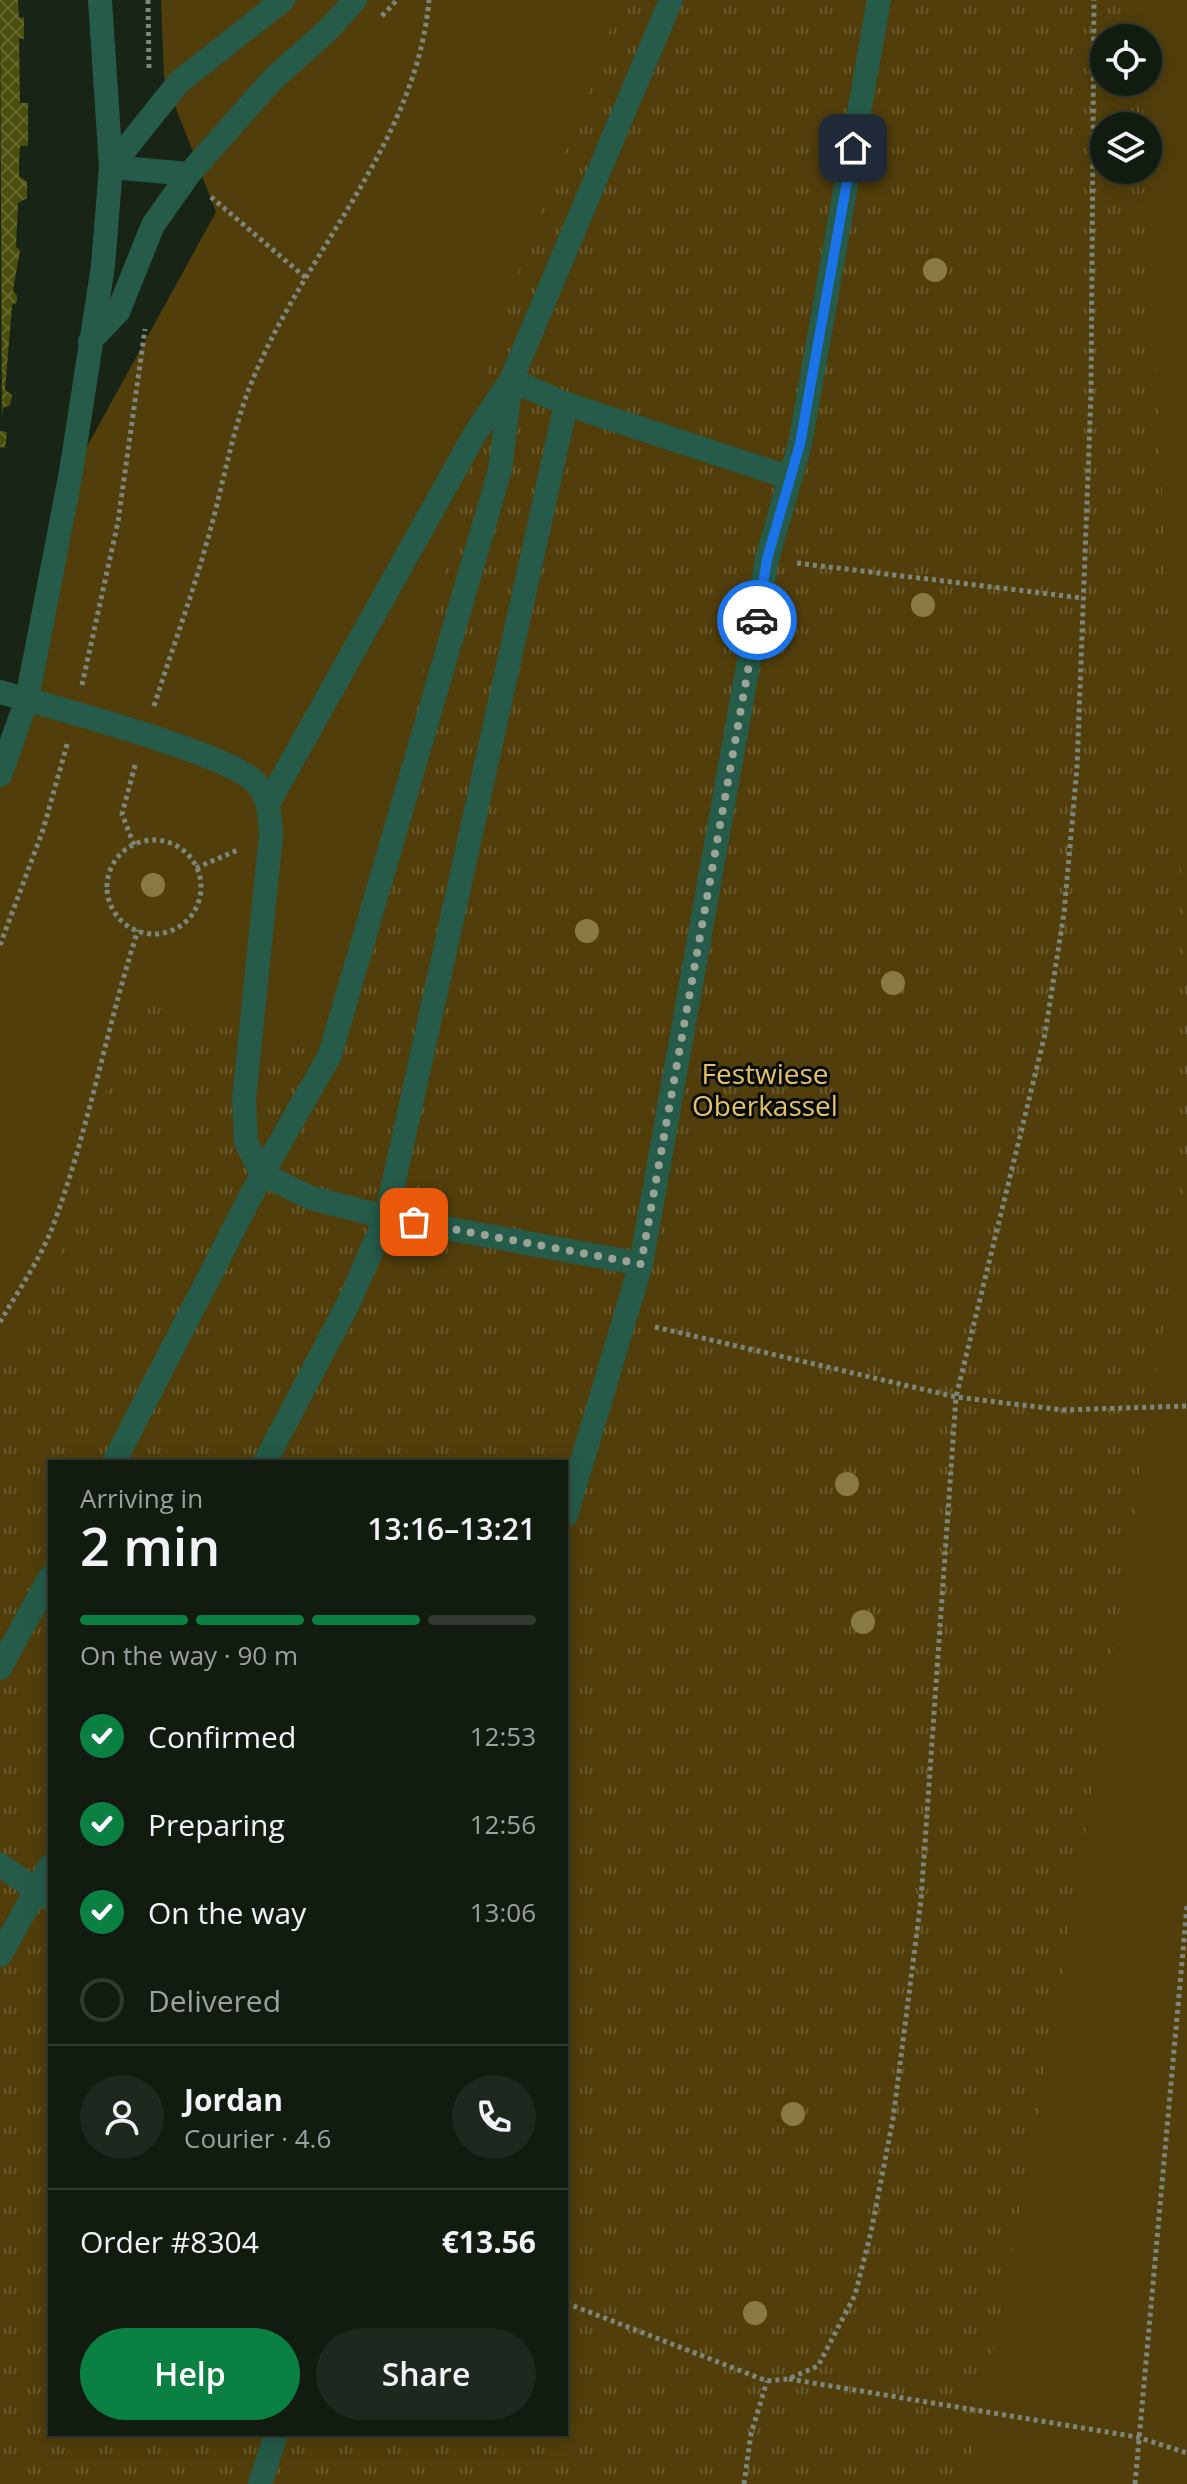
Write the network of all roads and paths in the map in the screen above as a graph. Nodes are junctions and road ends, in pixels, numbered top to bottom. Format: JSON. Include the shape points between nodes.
{"nodes":[{"id":1,"x":100,"y":0,"type":"edge"},
{"id":2,"x":148,"y":0,"type":"edge"},
{"id":3,"x":283,"y":0,"type":"edge"},
{"id":4,"x":355,"y":0,"type":"edge"},
{"id":5,"x":429,"y":0,"type":"edge"},
{"id":6,"x":671,"y":0,"type":"edge"},
{"id":7,"x":879,"y":0,"type":"edge"},
{"id":8,"x":1094,"y":0,"type":"edge"},
{"id":9,"x":165,"y":97,"type":"junction"},
{"id":10,"x":111,"y":167,"type":"junction"},
{"id":11,"x":189,"y":174,"type":"junction"},
{"id":12,"x":218,"y":187,"type":"dead end"},
{"id":13,"x":211,"y":197,"type":"junction"},
{"id":14,"x":203,"y":208,"type":"dead end"},
{"id":15,"x":306,"y":278,"type":"junction"},
{"id":16,"x":145,"y":328,"type":"dead end"},
{"id":17,"x":90,"y":341,"type":"junction"},
{"id":18,"x":511,"y":380,"type":"junction"},
{"id":19,"x":566,"y":404,"type":"junction"},
{"id":20,"x":788,"y":477,"type":"junction"},
{"id":21,"x":767,"y":559,"type":"junction"},
{"id":22,"x":1082,"y":598,"type":"junction"},
{"id":23,"x":0,"y":692,"type":"edge"},
{"id":24,"x":27,"y":699,"type":"junction"},
{"id":25,"x":75,"y":713,"type":"junction"},
{"id":26,"x":143,"y":737,"type":"junction"},
{"id":27,"x":0,"y":775,"type":"edge"},
{"id":28,"x":269,"y":802,"type":"junction"},
{"id":29,"x":271,"y":835,"type":"junction"},
{"id":30,"x":134,"y":845,"type":"junction"},
{"id":31,"x":196,"y":868,"type":"junction"},
{"id":32,"x":138,"y":930,"type":"junction"},
{"id":33,"x":0,"y":945,"type":"edge"},
{"id":34,"x":262,"y":1174,"type":"junction"},
{"id":35,"x":386,"y":1217,"type":"junction"},
{"id":36,"x":641,"y":1264,"type":"junction"},
{"id":37,"x":0,"y":1322,"type":"edge"},
{"id":38,"x":626,"y":1322,"type":"junction"},
{"id":39,"x":956,"y":1397,"type":"junction"},
{"id":40,"x":1187,"y":1406,"type":"edge"},
{"id":41,"x":115,"y":1460,"type":"edge"},
{"id":42,"x":266,"y":1460,"type":"edge"},
{"id":43,"x":568,"y":1509,"type":"edge"},
{"id":44,"x":48,"y":1581,"type":"edge"},
{"id":45,"x":0,"y":1668,"type":"edge"},
{"id":46,"x":0,"y":1865,"type":"edge"},
{"id":47,"x":48,"y":1874,"type":"edge"},
{"id":48,"x":43,"y":1895,"type":"edge"},
{"id":49,"x":1187,"y":1906,"type":"edge"},
{"id":50,"x":0,"y":1955,"type":"edge"},
{"id":51,"x":568,"y":2304,"type":"edge"},
{"id":52,"x":788,"y":2379,"type":"junction"},
{"id":53,"x":767,"y":2381,"type":"junction"},
{"id":54,"x":275,"y":2436,"type":"edge"},
{"id":55,"x":1137,"y":2437,"type":"junction"},
{"id":56,"x":1187,"y":2453,"type":"edge"},
{"id":57,"x":260,"y":2484,"type":"edge"},
{"id":58,"x":744,"y":2484,"type":"edge"},
{"id":59,"x":1135,"y":2484,"type":"edge"}],
"edges":[{"from":1,"to":10,"type":"street"},
{"from":2,"to":9,"type":"path","via":[[149,73]]},
{"from":3,"to":9,"type":"street","via":[[212,53]]},
{"from":4,"to":11,"type":"street","via":[[272,80]]},
{"from":5,"to":15,"type":"path","via":[[412,73],[387,138]]},
{"from":6,"to":18,"type":"street"},
{"from":7,"to":20,"type":"street","via":[[800,444]]},
{"from":8,"to":22,"type":"path","via":[[1091,395]]},
{"from":9,"to":10,"type":"street"},
{"from":10,"to":11,"type":"street"},
{"from":10,"to":17,"type":"street"},
{"from":11,"to":17,"type":"street","via":[[153,225],[118,312]]},
{"from":12,"to":13,"type":"path"},
{"from":13,"to":14,"type":"path"},
{"from":13,"to":15,"type":"path"},
{"from":15,"to":26,"type":"path","via":[[259,364],[236,422],[207,544]]},
{"from":16,"to":25,"type":"path","via":[[118,522]]},
{"from":17,"to":24,"type":"street"},
{"from":18,"to":19,"type":"street"},
{"from":18,"to":28,"type":"street","via":[[476,432]]},
{"from":18,"to":34,"type":"street","via":[[500,470],[330,1055]]},
{"from":19,"to":20,"type":"street"},
{"from":19,"to":35,"type":"street"},
{"from":20,"to":21,"type":"street"},
{"from":21,"to":22,"type":"path"},
{"from":21,"to":36,"type":"street"},
{"from":22,"to":39,"type":"path","via":[[1077,768],[1064,913],[1045,1034]]},
{"from":23,"to":24,"type":"street"},
{"from":24,"to":25,"type":"street"},
{"from":24,"to":27,"type":"street"},
{"from":25,"to":26,"type":"street"},
{"from":25,"to":33,"type":"path","via":[[43,830]]},
{"from":26,"to":28,"type":"street","via":[[235,767],[256,782]]},
{"from":26,"to":30,"type":"path","via":[[122,814]]},
{"from":28,"to":29,"type":"street"},
{"from":29,"to":31,"type":"path"},
{"from":29,"to":34,"type":"street","via":[[244,1100],[246,1142]]},
{"from":30,"to":31,"type":"path","via":[[150,838],[187,850]]},
{"from":30,"to":32,"type":"path","via":[[116,857],[105,894],[121,922]]},
{"from":31,"to":32,"type":"path","via":[[203,884],[191,919],[156,935]]},
{"from":32,"to":37,"type":"path","via":[[72,1170],[49,1235]]},
{"from":34,"to":35,"type":"street","via":[[311,1198]]},
{"from":34,"to":41,"type":"street"},
{"from":35,"to":36,"type":"street"},
{"from":35,"to":42,"type":"street","via":[[349,1302]]},
{"from":36,"to":38,"type":"street"},
{"from":38,"to":39,"type":"path"},
{"from":38,"to":43,"type":"street"},
{"from":39,"to":40,"type":"path","via":[[1063,1410]]},
{"from":39,"to":52,"type":"path","via":[[921,1900],[893,2119],[855,2295],[818,2366]]},
{"from":44,"to":45,"type":"street"},
{"from":46,"to":48,"type":"street"},
{"from":47,"to":48,"type":"street"},
{"from":48,"to":50,"type":"street"},
{"from":49,"to":55,"type":"path"},
{"from":51,"to":53,"type":"path"},
{"from":52,"to":53,"type":"path"},
{"from":52,"to":55,"type":"path"},
{"from":53,"to":58,"type":"path","via":[[751,2434]]},
{"from":54,"to":57,"type":"street"},
{"from":55,"to":56,"type":"path"},
{"from":55,"to":59,"type":"path"}]}
